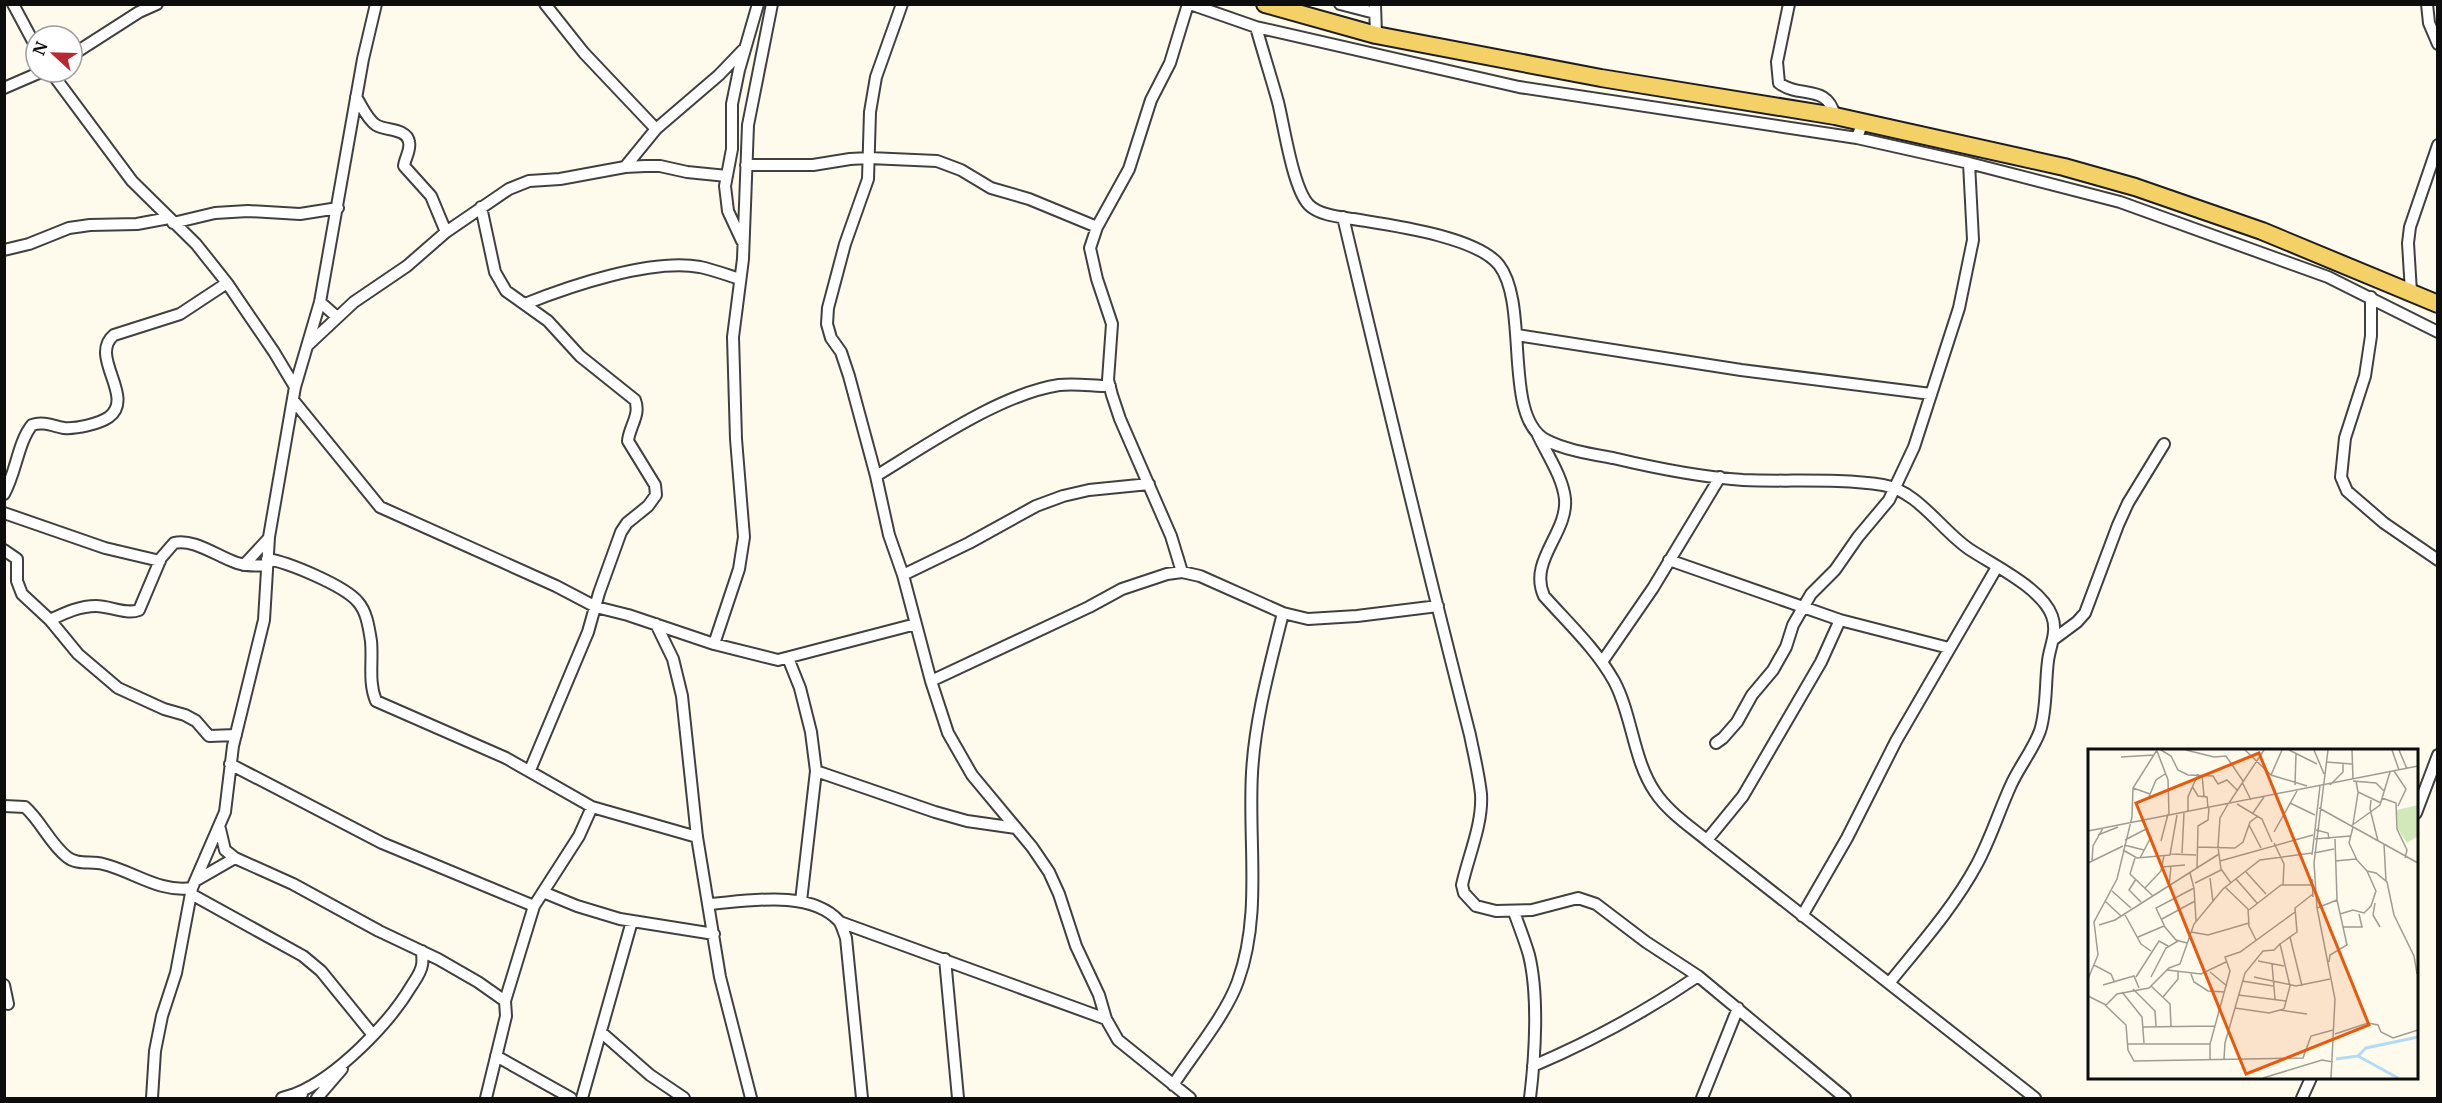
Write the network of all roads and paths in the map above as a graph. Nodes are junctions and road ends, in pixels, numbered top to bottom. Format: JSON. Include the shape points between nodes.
{"nodes":[{"id":1,"x":13,"y":4,"type":"edge"},
{"id":2,"x":157,"y":4,"type":"edge"},
{"id":3,"x":375,"y":4,"type":"edge"},
{"id":4,"x":545,"y":4,"type":"edge"},
{"id":5,"x":758,"y":4,"type":"edge"},
{"id":6,"x":772,"y":4,"type":"edge"},
{"id":7,"x":902,"y":4,"type":"edge"},
{"id":8,"x":1189,"y":4,"type":"edge"},
{"id":9,"x":1265,"y":4,"type":"edge"},
{"id":10,"x":1340,"y":4,"type":"edge"},
{"id":11,"x":1790,"y":4,"type":"edge"},
{"id":12,"x":2427,"y":4,"type":"edge"},
{"id":13,"x":1375,"y":9,"type":"edge"},
{"id":14,"x":24,"y":25,"type":"edge"},
{"id":15,"x":1256,"y":27,"type":"junction"},
{"id":16,"x":1376,"y":35,"type":"junction"},
{"id":17,"x":2438,"y":44,"type":"edge"},
{"id":18,"x":84,"y":47,"type":"edge"},
{"id":19,"x":745,"y":48,"type":"junction"},
{"id":20,"x":24,"y":79,"type":"edge"},
{"id":21,"x":60,"y":84,"type":"edge"},
{"id":22,"x":4,"y":88,"type":"edge"},
{"id":23,"x":356,"y":97,"type":"junction"},
{"id":24,"x":1835,"y":116,"type":"junction"},
{"id":25,"x":1863,"y":121,"type":"junction"},
{"id":26,"x":656,"y":129,"type":"junction"},
{"id":27,"x":1857,"y":138,"type":"junction"},
{"id":28,"x":2438,"y":145,"type":"edge"},
{"id":29,"x":869,"y":158,"type":"junction"},
{"id":30,"x":1969,"y":163,"type":"junction"},
{"id":31,"x":746,"y":165,"type":"junction"},
{"id":32,"x":625,"y":167,"type":"junction"},
{"id":33,"x":727,"y":176,"type":"junction"},
{"id":34,"x":481,"y":207,"type":"junction"},
{"id":35,"x":338,"y":208,"type":"junction"},
{"id":36,"x":1343,"y":217,"type":"junction"},
{"id":37,"x":171,"y":220,"type":"junction"},
{"id":38,"x":1096,"y":227,"type":"junction"},
{"id":39,"x":447,"y":232,"type":"junction"},
{"id":40,"x":744,"y":244,"type":"junction"},
{"id":41,"x":4,"y":249,"type":"edge"},
{"id":42,"x":740,"y":279,"type":"junction"},
{"id":43,"x":227,"y":283,"type":"junction"},
{"id":44,"x":2411,"y":292,"type":"junction"},
{"id":45,"x":2371,"y":297,"type":"junction"},
{"id":46,"x":320,"y":302,"type":"junction"},
{"id":47,"x":525,"y":303,"type":"junction"},
{"id":48,"x":2438,"y":304,"type":"edge"},
{"id":49,"x":337,"y":316,"type":"junction"},
{"id":50,"x":2438,"y":332,"type":"edge"},
{"id":51,"x":1517,"y":335,"type":"junction"},
{"id":52,"x":307,"y":346,"type":"junction"},
{"id":53,"x":302,"y":359,"type":"junction"},
{"id":54,"x":281,"y":363,"type":"junction"},
{"id":55,"x":1110,"y":386,"type":"junction"},
{"id":56,"x":295,"y":387,"type":"junction"},
{"id":57,"x":1931,"y":394,"type":"junction"},
{"id":58,"x":293,"y":400,"type":"junction"},
{"id":59,"x":1538,"y":435,"type":"junction"},
{"id":60,"x":2164,"y":444,"type":"dead end"},
{"id":61,"x":876,"y":476,"type":"junction"},
{"id":62,"x":1720,"y":477,"type":"junction"},
{"id":63,"x":1149,"y":484,"type":"junction"},
{"id":64,"x":1895,"y":489,"type":"junction"},
{"id":65,"x":4,"y":494,"type":"edge"},
{"id":66,"x":4,"y":513,"type":"edge"},
{"id":67,"x":269,"y":537,"type":"junction"},
{"id":68,"x":4,"y":550,"type":"edge"},
{"id":69,"x":1670,"y":560,"type":"junction"},
{"id":70,"x":2438,"y":560,"type":"edge"},
{"id":71,"x":160,"y":561,"type":"junction"},
{"id":72,"x":266,"y":562,"type":"junction"},
{"id":73,"x":244,"y":565,"type":"junction"},
{"id":74,"x":1997,"y":567,"type":"junction"},
{"id":75,"x":1182,"y":572,"type":"junction"},
{"id":76,"x":903,"y":575,"type":"junction"},
{"id":77,"x":1438,"y":606,"type":"junction"},
{"id":78,"x":596,"y":607,"type":"junction"},
{"id":79,"x":1803,"y":607,"type":"junction"},
{"id":80,"x":1283,"y":613,"type":"junction"},
{"id":81,"x":1840,"y":620,"type":"junction"},
{"id":82,"x":50,"y":621,"type":"junction"},
{"id":83,"x":656,"y":624,"type":"junction"},
{"id":84,"x":916,"y":624,"type":"junction"},
{"id":85,"x":2054,"y":639,"type":"junction"},
{"id":86,"x":714,"y":644,"type":"junction"},
{"id":87,"x":1949,"y":648,"type":"junction"},
{"id":88,"x":788,"y":658,"type":"junction"},
{"id":89,"x":1602,"y":662,"type":"junction"},
{"id":90,"x":931,"y":681,"type":"junction"},
{"id":91,"x":236,"y":735,"type":"junction"},
{"id":92,"x":1716,"y":743,"type":"dead end"},
{"id":93,"x":2438,"y":755,"type":"edge"},
{"id":94,"x":230,"y":764,"type":"junction"},
{"id":95,"x":530,"y":770,"type":"junction"},
{"id":96,"x":816,"y":771,"type":"junction"},
{"id":97,"x":4,"y":806,"type":"edge"},
{"id":98,"x":592,"y":807,"type":"junction"},
{"id":99,"x":2418,"y":808,"type":"edge"},
{"id":100,"x":219,"y":828,"type":"junction"},
{"id":101,"x":1016,"y":828,"type":"junction"},
{"id":102,"x":697,"y":837,"type":"junction"},
{"id":103,"x":1707,"y":840,"type":"junction"},
{"id":104,"x":235,"y":858,"type":"junction"},
{"id":105,"x":192,"y":892,"type":"junction"},
{"id":106,"x":543,"y":892,"type":"junction"},
{"id":107,"x":801,"y":901,"type":"junction"},
{"id":108,"x":710,"y":904,"type":"junction"},
{"id":109,"x":534,"y":906,"type":"junction"},
{"id":110,"x":1514,"y":912,"type":"junction"},
{"id":111,"x":1802,"y":916,"type":"junction"},
{"id":112,"x":632,"y":921,"type":"junction"},
{"id":113,"x":840,"y":922,"type":"junction"},
{"id":114,"x":714,"y":934,"type":"junction"},
{"id":115,"x":422,"y":951,"type":"junction"},
{"id":116,"x":438,"y":959,"type":"junction"},
{"id":117,"x":945,"y":959,"type":"junction"},
{"id":118,"x":422,"y":966,"type":"junction"},
{"id":119,"x":1698,"y":976,"type":"junction"},
{"id":120,"x":1890,"y":982,"type":"junction"},
{"id":121,"x":4,"y":986,"type":"edge"},
{"id":122,"x":505,"y":1001,"type":"junction"},
{"id":123,"x":8,"y":1004,"type":"dead end"},
{"id":124,"x":1738,"y":1008,"type":"junction"},
{"id":125,"x":1106,"y":1019,"type":"junction"},
{"id":126,"x":602,"y":1033,"type":"junction"},
{"id":127,"x":373,"y":1035,"type":"junction"},
{"id":128,"x":352,"y":1056,"type":"junction"},
{"id":129,"x":496,"y":1056,"type":"junction"},
{"id":130,"x":1533,"y":1065,"type":"junction"},
{"id":131,"x":2310,"y":1079,"type":"edge"},
{"id":132,"x":1173,"y":1085,"type":"junction"},
{"id":133,"x":295,"y":1094,"type":"junction"},
{"id":134,"x":152,"y":1098,"type":"edge"},
{"id":135,"x":282,"y":1098,"type":"edge"},
{"id":136,"x":315,"y":1098,"type":"edge"},
{"id":137,"x":486,"y":1098,"type":"edge"},
{"id":138,"x":571,"y":1098,"type":"edge"},
{"id":139,"x":582,"y":1098,"type":"edge"},
{"id":140,"x":684,"y":1098,"type":"edge"},
{"id":141,"x":751,"y":1098,"type":"edge"},
{"id":142,"x":862,"y":1098,"type":"edge"},
{"id":143,"x":958,"y":1098,"type":"edge"},
{"id":144,"x":1190,"y":1098,"type":"edge"},
{"id":145,"x":1530,"y":1098,"type":"edge"},
{"id":146,"x":1702,"y":1098,"type":"edge"},
{"id":147,"x":1845,"y":1098,"type":"edge"},
{"id":148,"x":2035,"y":1098,"type":"edge"},
{"id":149,"x":2302,"y":1098,"type":"edge"}],
"edges":[{"from":1,"to":14,"type":"street"},
{"from":2,"to":18,"type":"street"},
{"from":3,"to":23,"type":"street"},
{"from":4,"to":26,"type":"street","via":[[584,53]]},
{"from":5,"to":19,"type":"street"},
{"from":6,"to":31,"type":"street","via":[[748,125]]},
{"from":7,"to":29,"type":"street","via":[[876,77]]},
{"from":8,"to":15,"type":"street"},
{"from":8,"to":38,"type":"street","via":[[1129,169]]},
{"from":9,"to":16,"type":"main road"},
{"from":10,"to":13,"type":"street"},
{"from":11,"to":24,"type":"street","via":[[1777,62],[1779,83],[1828,98]]},
{"from":12,"to":17,"type":"street","via":[[2429,23]]},
{"from":13,"to":16,"type":"street"},
{"from":15,"to":27,"type":"street","via":[[1520,87]]},
{"from":15,"to":36,"type":"street","via":[[1301,192],[1317,210]]},
{"from":16,"to":24,"type":"main road","via":[[1602,78]]},
{"from":19,"to":26,"type":"street"},
{"from":19,"to":33,"type":"street","via":[[732,104],[732,149]]},
{"from":20,"to":22,"type":"street"},
{"from":21,"to":37,"type":"street","via":[[132,181]]},
{"from":23,"to":35,"type":"street"},
{"from":23,"to":39,"type":"street","via":[[377,126],[407,137],[410,144],[404,166],[431,196]]},
{"from":24,"to":25,"type":"main road"},
{"from":25,"to":27,"type":"street"},
{"from":25,"to":44,"type":"main road","via":[[2064,166],[2135,187],[2304,247]]},
{"from":26,"to":32,"type":"street"},
{"from":27,"to":30,"type":"street"},
{"from":28,"to":44,"type":"street","via":[[2410,227]]},
{"from":29,"to":31,"type":"street","via":[[813,165]]},
{"from":29,"to":38,"type":"street","via":[[949,164],[991,188]]},
{"from":29,"to":61,"type":"street","via":[[868,179],[845,243],[827,324],[849,376]]},
{"from":30,"to":45,"type":"street","via":[[2120,202],[2269,254]]},
{"from":30,"to":57,"type":"street","via":[[1974,234],[1959,309]]},
{"from":31,"to":40,"type":"street"},
{"from":32,"to":33,"type":"street","via":[[660,166]]},
{"from":32,"to":34,"type":"street","via":[[519,184]]},
{"from":33,"to":40,"type":"street","via":[[725,202]]},
{"from":34,"to":39,"type":"street"},
{"from":34,"to":47,"type":"street","via":[[499,280],[506,291]]},
{"from":35,"to":37,"type":"street","via":[[291,214],[215,213]]},
{"from":35,"to":46,"type":"street"},
{"from":36,"to":51,"type":"street","via":[[1436,235],[1464,243],[1493,258],[1502,269]]},
{"from":36,"to":77,"type":"street"},
{"from":37,"to":41,"type":"street","via":[[69,228]]},
{"from":37,"to":43,"type":"street"},
{"from":38,"to":55,"type":"street","via":[[1091,258],[1112,324]]},
{"from":39,"to":49,"type":"street"},
{"from":40,"to":42,"type":"street"},
{"from":42,"to":47,"type":"street","via":[[699,267],[656,267]]},
{"from":42,"to":86,"type":"street","via":[[732,373],[744,537],[739,569]]},
{"from":43,"to":54,"type":"street"},
{"from":43,"to":65,"type":"street","via":[[180,314],[110,338],[106,348],[117,395],[115,411],[108,418],[73,428],[32,425]]},
{"from":44,"to":48,"type":"main road"},
{"from":45,"to":50,"type":"street"},
{"from":45,"to":70,"type":"street","via":[[2365,376],[2345,438],[2341,477],[2347,491],[2384,523]]},
{"from":46,"to":49,"type":"street"},
{"from":46,"to":52,"type":"street"},
{"from":47,"to":78,"type":"street","via":[[549,321],[580,356],[631,395],[637,405],[628,441],[655,485],[656,495],[621,532]]},
{"from":49,"to":52,"type":"street"},
{"from":51,"to":57,"type":"street","via":[[1741,370]]},
{"from":51,"to":59,"type":"street","via":[[1521,398]]},
{"from":52,"to":53,"type":"street"},
{"from":53,"to":54,"type":"street"},
{"from":53,"to":56,"type":"street"},
{"from":54,"to":56,"type":"street"},
{"from":55,"to":61,"type":"street","via":[[1061,385],[1008,400]]},
{"from":55,"to":63,"type":"street"},
{"from":56,"to":58,"type":"street"},
{"from":57,"to":64,"type":"street"},
{"from":58,"to":67,"type":"street"},
{"from":58,"to":78,"type":"street","via":[[380,507]]},
{"from":59,"to":62,"type":"street","via":[[1556,444],[1637,464]]},
{"from":59,"to":89,"type":"street","via":[[1563,488],[1565,501],[1546,551],[1540,587]]},
{"from":60,"to":85,"type":"street","via":[[2123,514],[2085,613]]},
{"from":61,"to":76,"type":"street"},
{"from":62,"to":64,"type":"street","via":[[1883,485]]},
{"from":62,"to":69,"type":"street"},
{"from":63,"to":75,"type":"street"},
{"from":63,"to":76,"type":"street","via":[[1089,490],[1045,503]]},
{"from":64,"to":74,"type":"street"},
{"from":64,"to":79,"type":"street"},
{"from":66,"to":71,"type":"street","via":[[95,545]]},
{"from":67,"to":72,"type":"street"},
{"from":67,"to":73,"type":"street"},
{"from":68,"to":82,"type":"street","via":[[17,559],[17,581],[22,594]]},
{"from":69,"to":79,"type":"street"},
{"from":69,"to":89,"type":"street"},
{"from":71,"to":73,"type":"street","via":[[167,548],[180,541]]},
{"from":71,"to":82,"type":"street","via":[[139,610],[81,607]]},
{"from":72,"to":73,"type":"street"},
{"from":72,"to":91,"type":"street","via":[[264,620]]},
{"from":72,"to":95,"type":"street","via":[[292,565],[360,604],[370,640],[371,690],[376,701]]},
{"from":74,"to":85,"type":"street","via":[[2043,601],[2054,619]]},
{"from":74,"to":87,"type":"street"},
{"from":75,"to":80,"type":"street","via":[[1227,587]]},
{"from":75,"to":90,"type":"street","via":[[1122,589]]},
{"from":76,"to":84,"type":"street"},
{"from":77,"to":80,"type":"street","via":[[1324,620]]},
{"from":77,"to":110,"type":"street","via":[[1481,796],[1462,885],[1476,906]]},
{"from":78,"to":83,"type":"street"},
{"from":78,"to":95,"type":"street"},
{"from":79,"to":81,"type":"street"},
{"from":79,"to":92,"type":"street","via":[[1773,670],[1733,727]]},
{"from":80,"to":132,"type":"street","via":[[1257,725],[1252,782],[1252,905],[1244,961],[1231,998]]},
{"from":81,"to":87,"type":"street"},
{"from":81,"to":103,"type":"street","via":[[1821,662],[1743,796]]},
{"from":82,"to":91,"type":"street","via":[[78,654],[118,688],[185,715],[209,736]]},
{"from":83,"to":86,"type":"street"},
{"from":83,"to":102,"type":"street","via":[[673,659],[682,696]]},
{"from":84,"to":88,"type":"street"},
{"from":84,"to":90,"type":"street"},
{"from":85,"to":120,"type":"street","via":[[2040,730],[2010,786],[1987,844],[1961,890]]},
{"from":86,"to":88,"type":"street","via":[[778,660]]},
{"from":87,"to":111,"type":"street"},
{"from":88,"to":96,"type":"street","via":[[811,732]]},
{"from":89,"to":103,"type":"street","via":[[1615,683],[1644,771],[1656,793]]},
{"from":90,"to":101,"type":"street","via":[[958,752],[972,776]]},
{"from":91,"to":94,"type":"street"},
{"from":93,"to":99,"type":"street"},
{"from":94,"to":100,"type":"street","via":[[225,812]]},
{"from":94,"to":109,"type":"street","via":[[382,843]]},
{"from":95,"to":98,"type":"street"},
{"from":96,"to":101,"type":"street","via":[[935,812]]},
{"from":96,"to":107,"type":"street"},
{"from":97,"to":105,"type":"street","via":[[25,807],[72,861],[107,864],[135,877]]},
{"from":98,"to":102,"type":"street"},
{"from":98,"to":106,"type":"street","via":[[579,836]]},
{"from":100,"to":104,"type":"street","via":[[225,850]]},
{"from":100,"to":105,"type":"street"},
{"from":101,"to":125,"type":"street","via":[[1049,872]]},
{"from":102,"to":108,"type":"street"},
{"from":103,"to":111,"type":"street"},
{"from":104,"to":105,"type":"street","via":[[222,863]]},
{"from":104,"to":115,"type":"street"},
{"from":105,"to":127,"type":"street","via":[[303,956],[321,971]]},
{"from":105,"to":134,"type":"street","via":[[155,1051]]},
{"from":106,"to":109,"type":"street"},
{"from":106,"to":112,"type":"street"},
{"from":107,"to":108,"type":"street"},
{"from":107,"to":113,"type":"street","via":[[823,909]]},
{"from":108,"to":114,"type":"street"},
{"from":109,"to":122,"type":"street"},
{"from":110,"to":119,"type":"street","via":[[1586,899]]},
{"from":110,"to":130,"type":"street","via":[[1529,957]]},
{"from":111,"to":120,"type":"street"},
{"from":112,"to":114,"type":"street"},
{"from":112,"to":126,"type":"street"},
{"from":113,"to":117,"type":"street"},
{"from":113,"to":142,"type":"street","via":[[846,938]]},
{"from":114,"to":141,"type":"street","via":[[727,1009]]},
{"from":115,"to":116,"type":"street"},
{"from":115,"to":118,"type":"street"},
{"from":116,"to":118,"type":"street"},
{"from":116,"to":122,"type":"street"},
{"from":117,"to":125,"type":"street"},
{"from":117,"to":143,"type":"street"},
{"from":118,"to":127,"type":"street","via":[[407,995]]},
{"from":119,"to":124,"type":"street"},
{"from":119,"to":130,"type":"street","via":[[1585,1044]]},
{"from":120,"to":148,"type":"street"},
{"from":121,"to":123,"type":"street"},
{"from":122,"to":129,"type":"street","via":[[506,1016]]},
{"from":124,"to":146,"type":"street"},
{"from":124,"to":147,"type":"street"},
{"from":125,"to":132,"type":"street","via":[[1118,1040]]},
{"from":126,"to":139,"type":"street"},
{"from":126,"to":140,"type":"street","via":[[650,1075]]},
{"from":127,"to":128,"type":"street"},
{"from":128,"to":133,"type":"street"},
{"from":128,"to":136,"type":"street"},
{"from":129,"to":137,"type":"street"},
{"from":129,"to":138,"type":"street"},
{"from":130,"to":145,"type":"street"},
{"from":131,"to":149,"type":"street"},
{"from":132,"to":144,"type":"street"},
{"from":133,"to":135,"type":"street"},
{"from":133,"to":136,"type":"street"}]}
